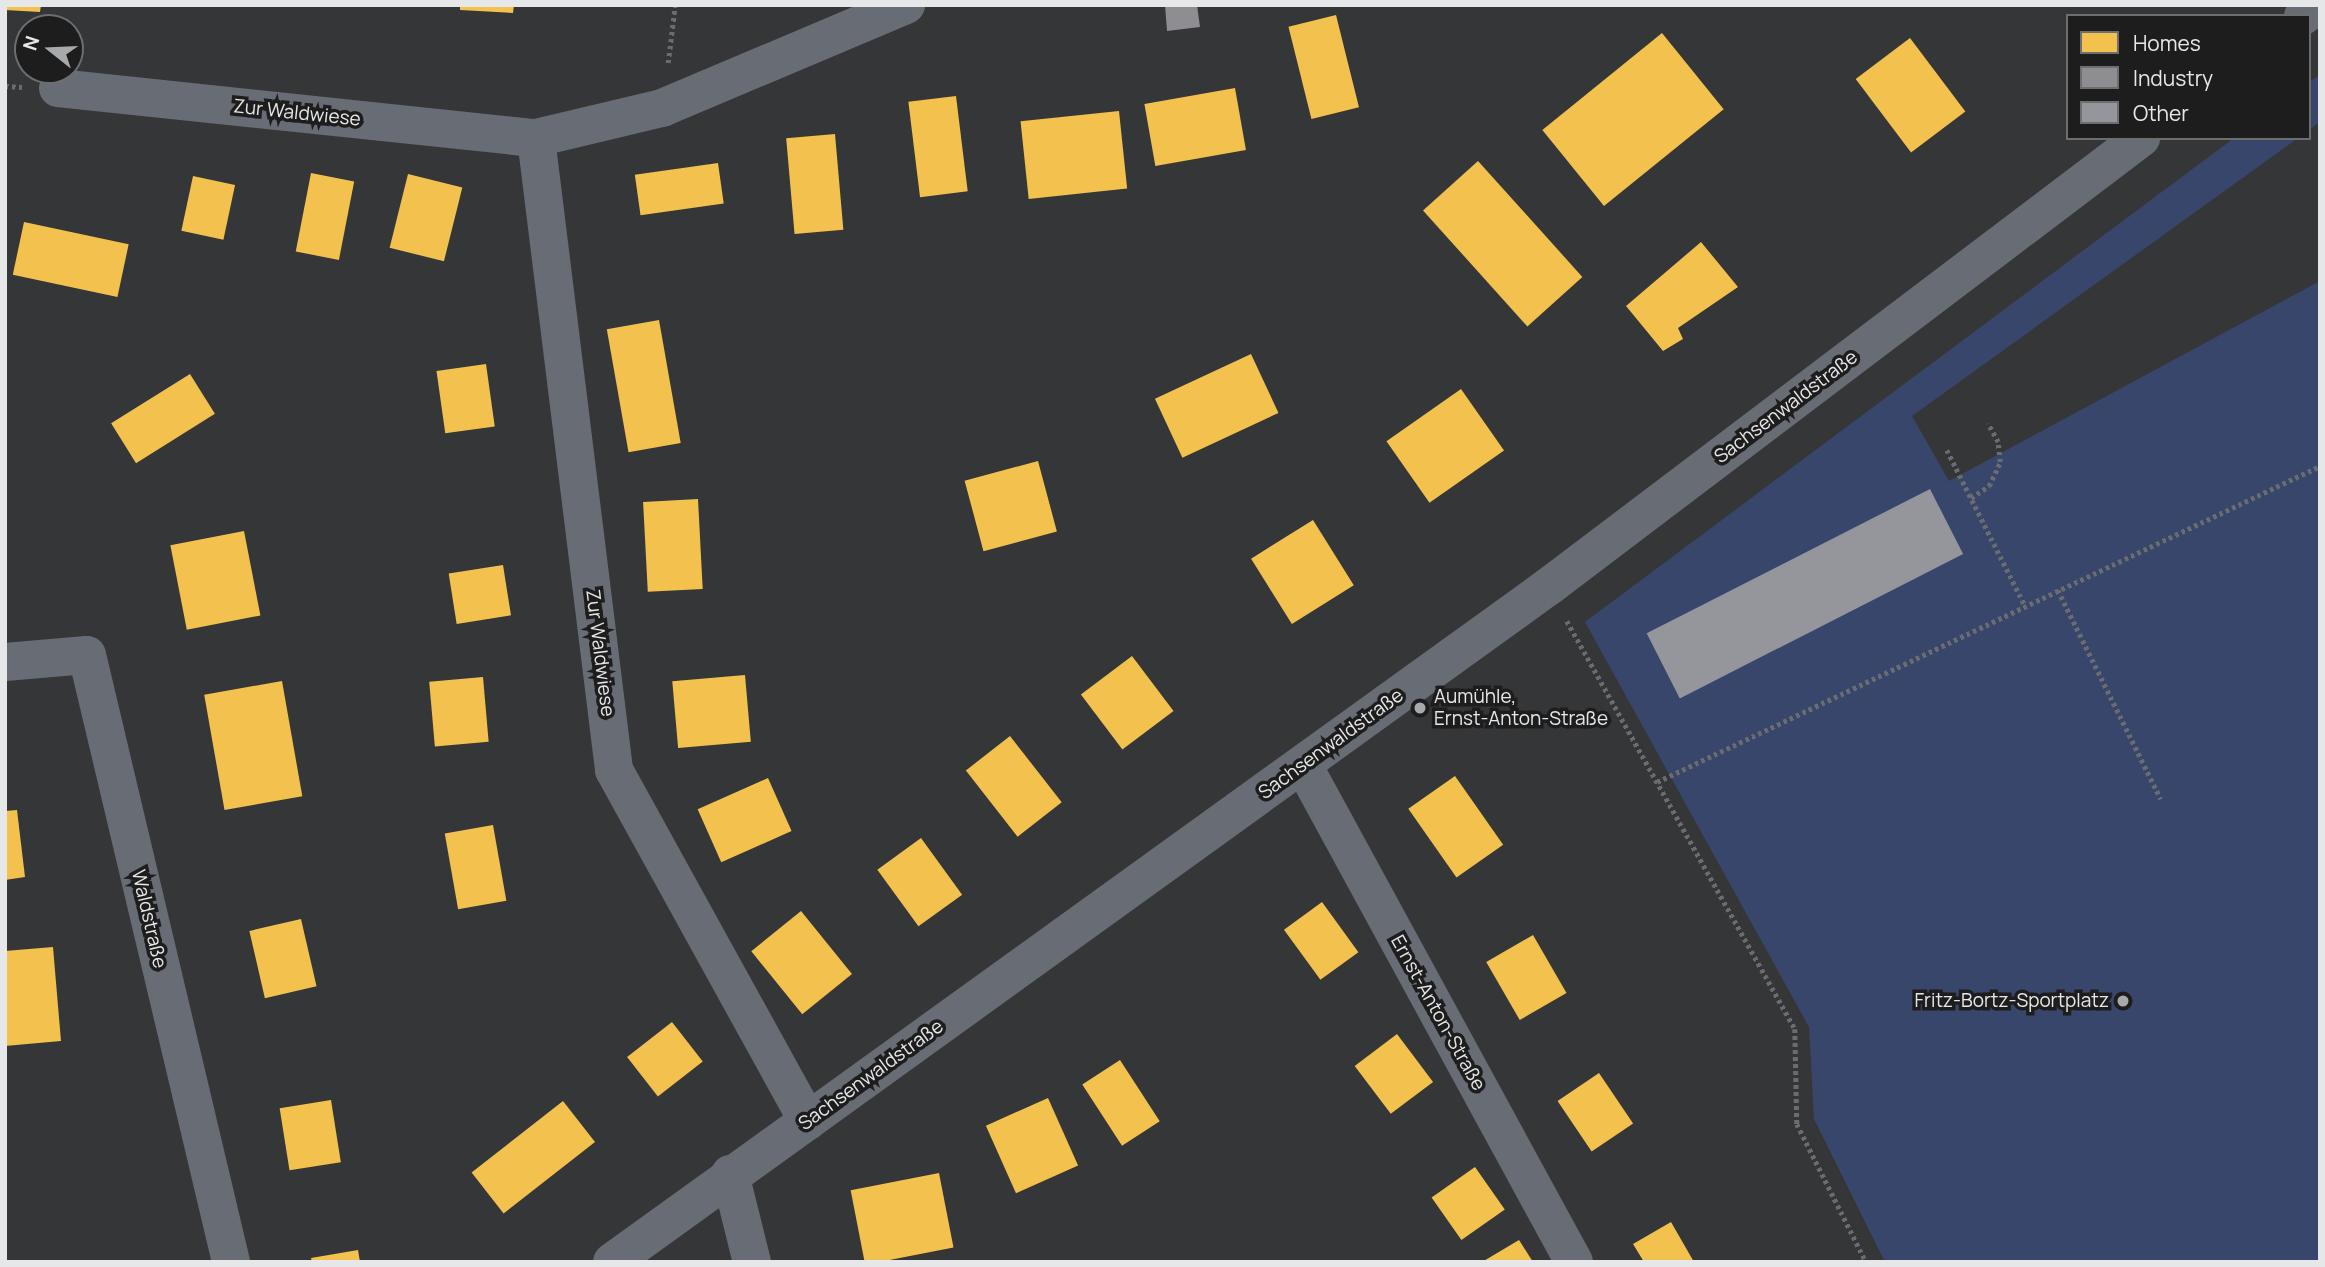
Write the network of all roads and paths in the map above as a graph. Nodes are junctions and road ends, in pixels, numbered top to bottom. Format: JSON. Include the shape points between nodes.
{"nodes":[{"id":1,"x":675,"y":5,"type":"edge"},
{"id":2,"x":906,"y":5,"type":"edge"},
{"id":3,"x":58,"y":88,"type":"dead end"},
{"id":4,"x":662,"y":108,"type":"junction"},
{"id":5,"x":536,"y":138,"type":"junction"},
{"id":6,"x":2138,"y":140,"type":"edge"},
{"id":7,"x":1988,"y":424,"type":"dead end"},
{"id":8,"x":1947,"y":450,"type":"dead end"},
{"id":9,"x":2320,"y":466,"type":"edge"},
{"id":10,"x":1971,"y":498,"type":"junction"},
{"id":11,"x":1548,"y":587,"type":"junction"},
{"id":12,"x":2058,"y":590,"type":"junction"},
{"id":13,"x":2025,"y":606,"type":"junction"},
{"id":14,"x":5,"y":662,"type":"edge"},
{"id":15,"x":1303,"y":765,"type":"junction"},
{"id":16,"x":1657,"y":782,"type":"junction"},
{"id":17,"x":2161,"y":799,"type":"dead end"},
{"id":18,"x":808,"y":1121,"type":"junction"},
{"id":19,"x":730,"y":1174,"type":"junction"},
{"id":20,"x":231,"y":1262,"type":"edge"},
{"id":21,"x":612,"y":1262,"type":"edge"},
{"id":22,"x":752,"y":1262,"type":"edge"},
{"id":23,"x":1574,"y":1262,"type":"edge"},
{"id":24,"x":1866,"y":1262,"type":"edge"}],
"edges":[{"from":1,"to":4,"type":"path"},
{"from":2,"to":4,"type":"street","name":"Zur Waldwiese"},
{"from":3,"to":5,"type":"street","name":"Zur Waldwiese"},
{"from":4,"to":5,"type":"street","name":"Zur Waldwiese"},
{"from":5,"to":18,"type":"street","name":"Zur Waldwiese","via":[[614,770]]},
{"from":6,"to":11,"type":"street","name":"Sachsenwaldstraße"},
{"from":7,"to":10,"type":"path","via":[[1998,442],[2000,462],[1989,485]]},
{"from":8,"to":10,"type":"path"},
{"from":9,"to":12,"type":"path"},
{"from":10,"to":13,"type":"path"},
{"from":11,"to":15,"type":"street","name":"Sachsenwaldstraße"},
{"from":11,"to":16,"type":"path"},
{"from":12,"to":13,"type":"path"},
{"from":12,"to":17,"type":"path"},
{"from":13,"to":16,"type":"path"},
{"from":14,"to":20,"type":"street","name":"Waldstraße","via":[[87,655]]},
{"from":15,"to":18,"type":"street","name":"Sachsenwaldstraße"},
{"from":15,"to":23,"type":"street","name":"Ernst-Anton-Straße"},
{"from":16,"to":24,"type":"path","via":[[1795,1029],[1797,1124]]},
{"from":18,"to":19,"type":"street","name":"Sachsenwaldstraße"},
{"from":19,"to":21,"type":"street","name":"Sachsenwaldstraße"},
{"from":19,"to":22,"type":"street"}]}
